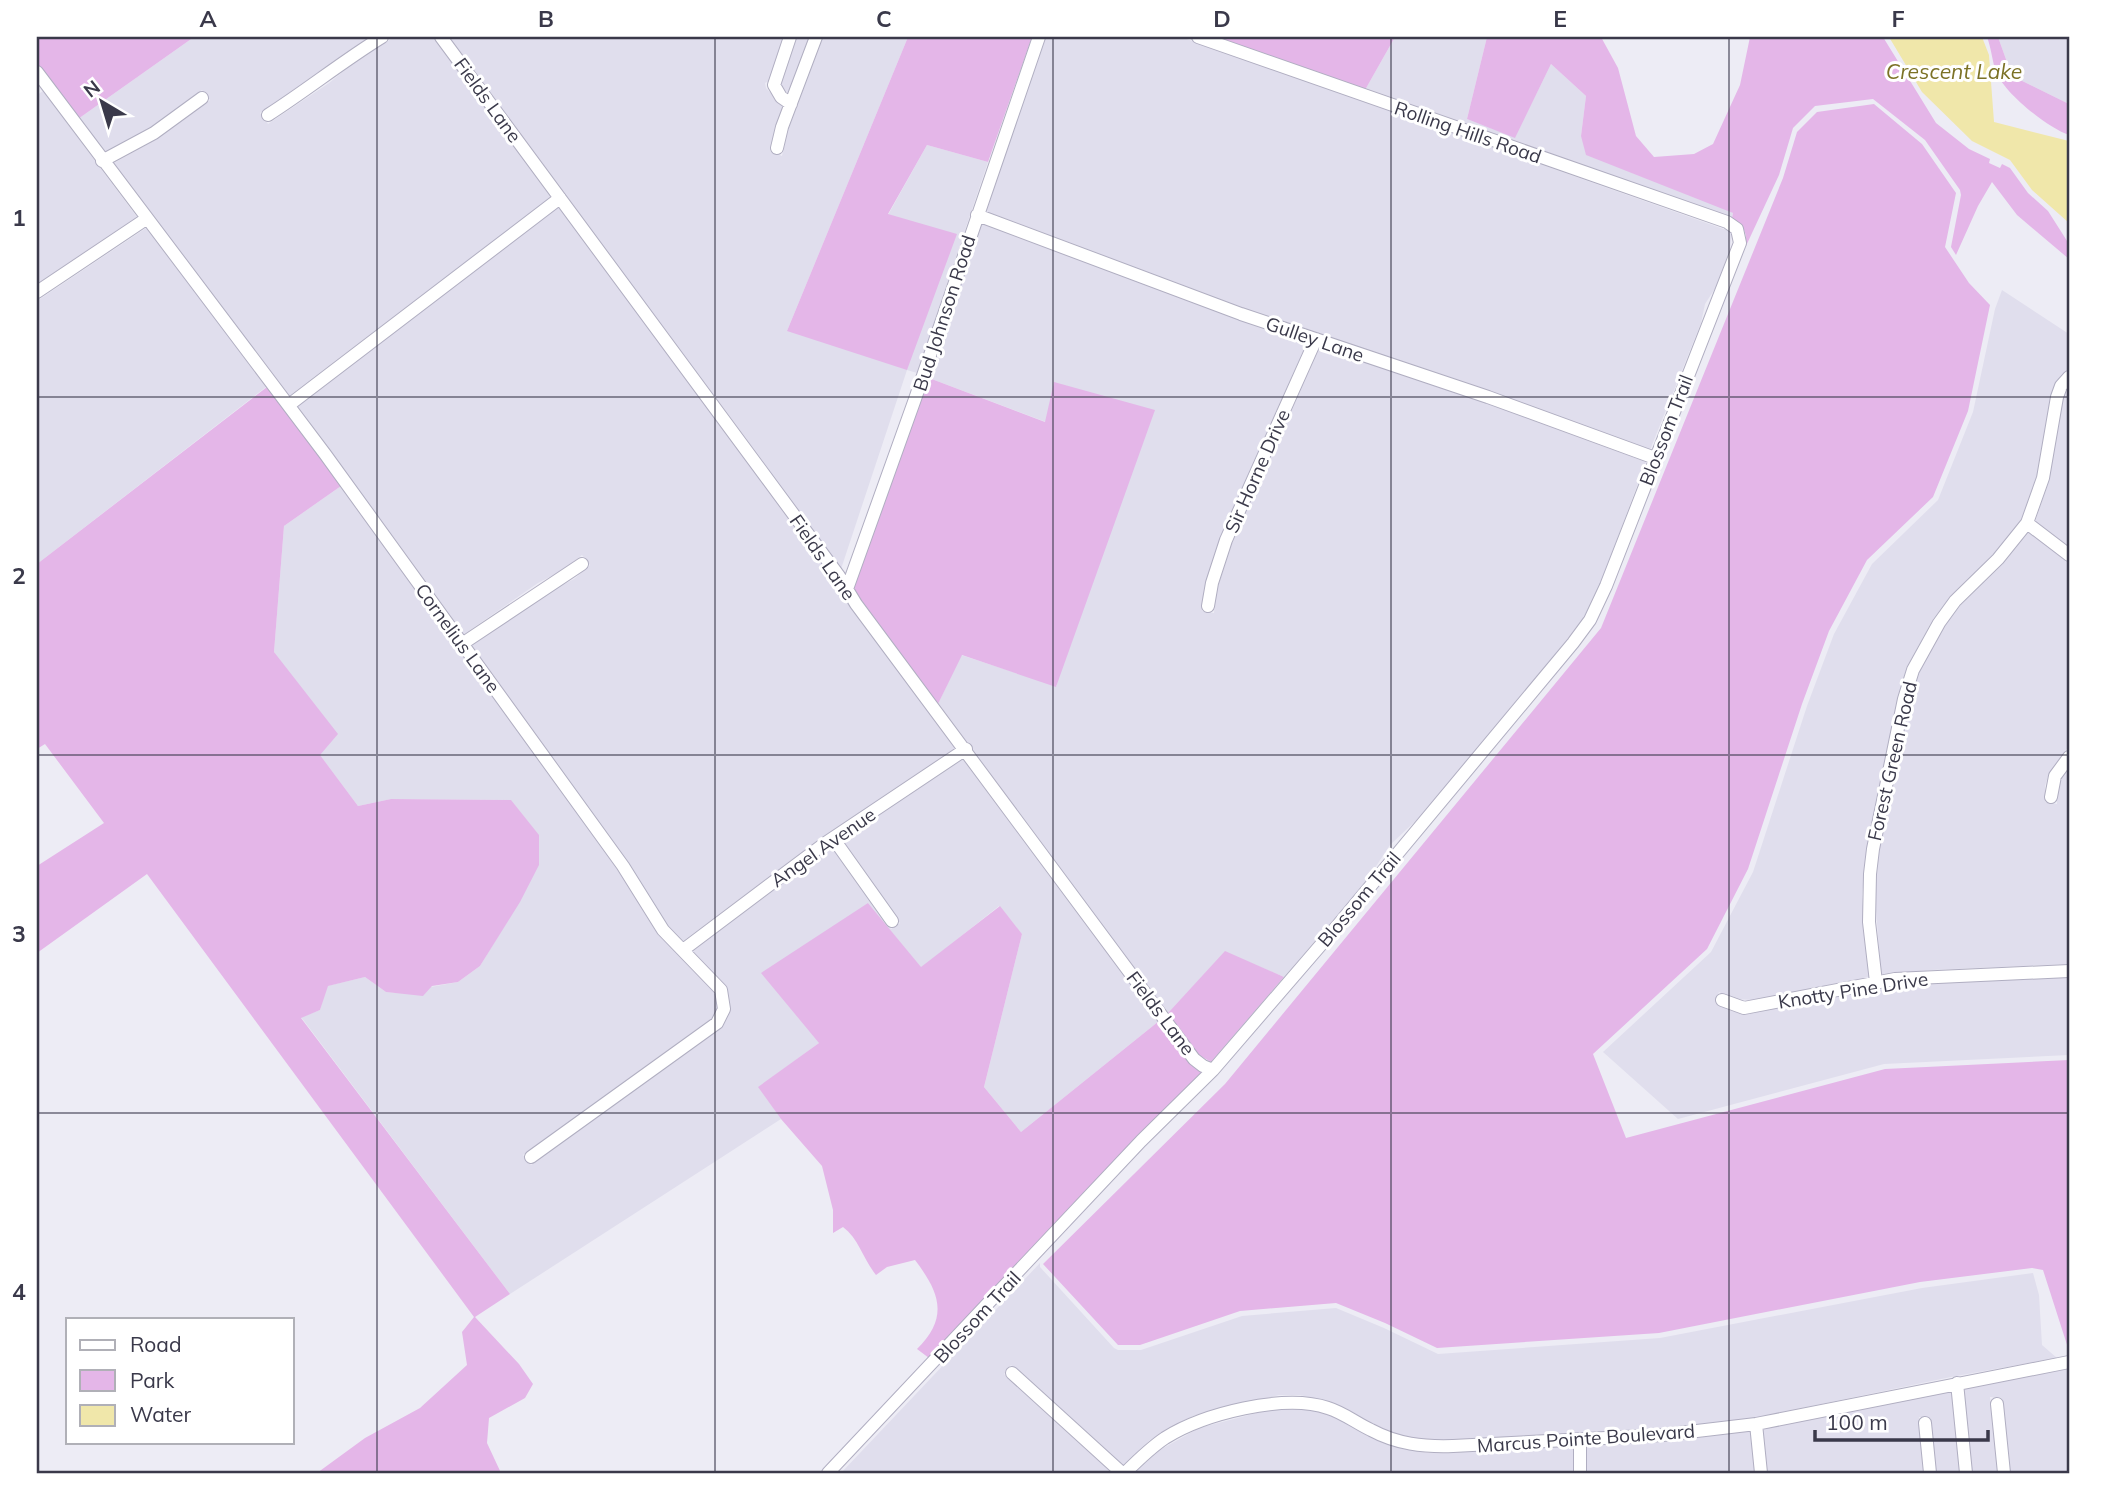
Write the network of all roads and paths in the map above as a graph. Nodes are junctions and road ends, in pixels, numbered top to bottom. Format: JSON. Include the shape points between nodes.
{"nodes":[{"id":1,"x":382,"y":37,"type":"edge"},
{"id":2,"x":442,"y":37,"type":"edge"},
{"id":3,"x":790,"y":37,"type":"edge"},
{"id":4,"x":816,"y":37,"type":"edge"},
{"id":5,"x":1039,"y":37,"type":"edge"},
{"id":6,"x":1198,"y":37,"type":"edge"},
{"id":7,"x":37,"y":72,"type":"edge"},
{"id":8,"x":202,"y":99,"type":"dead end"},
{"id":9,"x":791,"y":104,"type":"junction"},
{"id":10,"x":268,"y":116,"type":"dead end"},
{"id":11,"x":777,"y":148,"type":"dead end"},
{"id":12,"x":102,"y":161,"type":"junction"},
{"id":13,"x":560,"y":198,"type":"junction"},
{"id":14,"x":976,"y":215,"type":"junction"},
{"id":15,"x":146,"y":219,"type":"junction"},
{"id":16,"x":1737,"y":229,"type":"joint"},
{"id":17,"x":37,"y":292,"type":"edge"},
{"id":18,"x":1316,"y":339,"type":"junction"},
{"id":19,"x":2069,"y":377,"type":"edge"},
{"id":20,"x":289,"y":405,"type":"junction"},
{"id":21,"x":1655,"y":458,"type":"junction"},
{"id":22,"x":2027,"y":523,"type":"junction"},
{"id":23,"x":2069,"y":555,"type":"edge"},
{"id":24,"x":582,"y":564,"type":"dead end"},
{"id":25,"x":847,"y":589,"type":"junction"},
{"id":26,"x":1208,"y":606,"type":"dead end"},
{"id":27,"x":462,"y":644,"type":"junction"},
{"id":28,"x":966,"y":749,"type":"junction"},
{"id":29,"x":2069,"y":757,"type":"edge"},
{"id":30,"x":2051,"y":797,"type":"dead end"},
{"id":31,"x":832,"y":838,"type":"junction"},
{"id":32,"x":892,"y":921,"type":"dead end"},
{"id":33,"x":683,"y":950,"type":"junction"},
{"id":34,"x":2069,"y":971,"type":"edge"},
{"id":35,"x":1876,"y":982,"type":"junction"},
{"id":36,"x":1723,"y":1000,"type":"dead end"},
{"id":37,"x":1213,"y":1070,"type":"junction"},
{"id":38,"x":531,"y":1157,"type":"dead end"},
{"id":39,"x":2069,"y":1362,"type":"edge"},
{"id":40,"x":1012,"y":1373,"type":"dead end"},
{"id":41,"x":1957,"y":1384,"type":"junction"},
{"id":42,"x":1997,"y":1404,"type":"dead end"},
{"id":43,"x":1925,"y":1423,"type":"dead end"},
{"id":44,"x":1756,"y":1424,"type":"junction"},
{"id":45,"x":1580,"y":1440,"type":"junction"},
{"id":46,"x":828,"y":1473,"type":"edge"},
{"id":47,"x":1123,"y":1473,"type":"edge"},
{"id":48,"x":1580,"y":1473,"type":"edge"},
{"id":49,"x":1761,"y":1473,"type":"edge"},
{"id":50,"x":1930,"y":1473,"type":"edge"},
{"id":51,"x":1966,"y":1473,"type":"edge"},
{"id":52,"x":2004,"y":1473,"type":"edge"}],
"edges":[{"from":1,"to":10,"type":"street"},
{"from":2,"to":13,"type":"street","name":"Fields Lane"},
{"from":3,"to":9,"type":"street","via":[[774,85]]},
{"from":4,"to":9,"type":"street"},
{"from":5,"to":14,"type":"street","name":"Bud Johnson Road"},
{"from":6,"to":16,"type":"street","name":"Rolling Hills Road"},
{"from":7,"to":12,"type":"street","name":"Cornelius Lane"},
{"from":8,"to":12,"type":"street","via":[[154,133]]},
{"from":9,"to":11,"type":"street"},
{"from":12,"to":15,"type":"street","name":"Cornelius Lane"},
{"from":13,"to":20,"type":"street"},
{"from":13,"to":25,"type":"street","name":"Fields Lane"},
{"from":14,"to":18,"type":"street","name":"Gulley Lane"},
{"from":14,"to":25,"type":"street","name":"Bud Johnson Road"},
{"from":15,"to":17,"type":"street"},
{"from":15,"to":20,"type":"street","name":"Cornelius Lane"},
{"from":16,"to":21,"type":"street","name":"Blossom Trail","via":[[1740,243]]},
{"from":18,"to":21,"type":"street","name":"Gulley Lane"},
{"from":18,"to":26,"type":"street","name":"Sir Horne Drive","via":[[1226,540]]},
{"from":19,"to":22,"type":"street","name":"Forest Green Road","via":[[2057,397],[2043,478]]},
{"from":20,"to":27,"type":"street","name":"Cornelius Lane"},
{"from":21,"to":37,"type":"street","name":"Blossom Trail","via":[[1587,625]]},
{"from":22,"to":23,"type":"street"},
{"from":22,"to":35,"type":"street","name":"Forest Green Road","via":[[1955,601],[1913,670],[1873,849],[1869,922]]},
{"from":24,"to":27,"type":"street"},
{"from":25,"to":28,"type":"street","name":"Fields Lane"},
{"from":27,"to":33,"type":"street","name":"Cornelius Lane","via":[[623,866],[663,930]]},
{"from":28,"to":31,"type":"street","name":"Angel Avenue"},
{"from":28,"to":37,"type":"street","name":"Fields Lane","via":[[1194,1059]]},
{"from":29,"to":30,"type":"street","via":[[2055,776]]},
{"from":31,"to":32,"type":"street"},
{"from":31,"to":33,"type":"street","name":"Angel Avenue"},
{"from":33,"to":38,"type":"street","name":"Cornelius Lane","via":[[721,990],[721,1017]]},
{"from":34,"to":35,"type":"street","name":"Knotty Pine Drive"},
{"from":35,"to":36,"type":"street","name":"Knotty Pine Drive","via":[[1756,1007]]},
{"from":37,"to":46,"type":"street","name":"Blossom Trail"},
{"from":39,"to":41,"type":"street","name":"Marcus Pointe Boulevard"},
{"from":40,"to":47,"type":"street"},
{"from":41,"to":44,"type":"street","name":"Marcus Pointe Boulevard"},
{"from":41,"to":51,"type":"street"},
{"from":42,"to":52,"type":"street"},
{"from":43,"to":50,"type":"street"},
{"from":44,"to":45,"type":"street","name":"Marcus Pointe Boulevard"},
{"from":44,"to":49,"type":"street"},
{"from":45,"to":47,"type":"street","name":"Marcus Pointe Boulevard","via":[[1427,1447],[1387,1438],[1329,1408],[1280,1401],[1196,1422],[1154,1446]]},
{"from":45,"to":48,"type":"street"}]}
